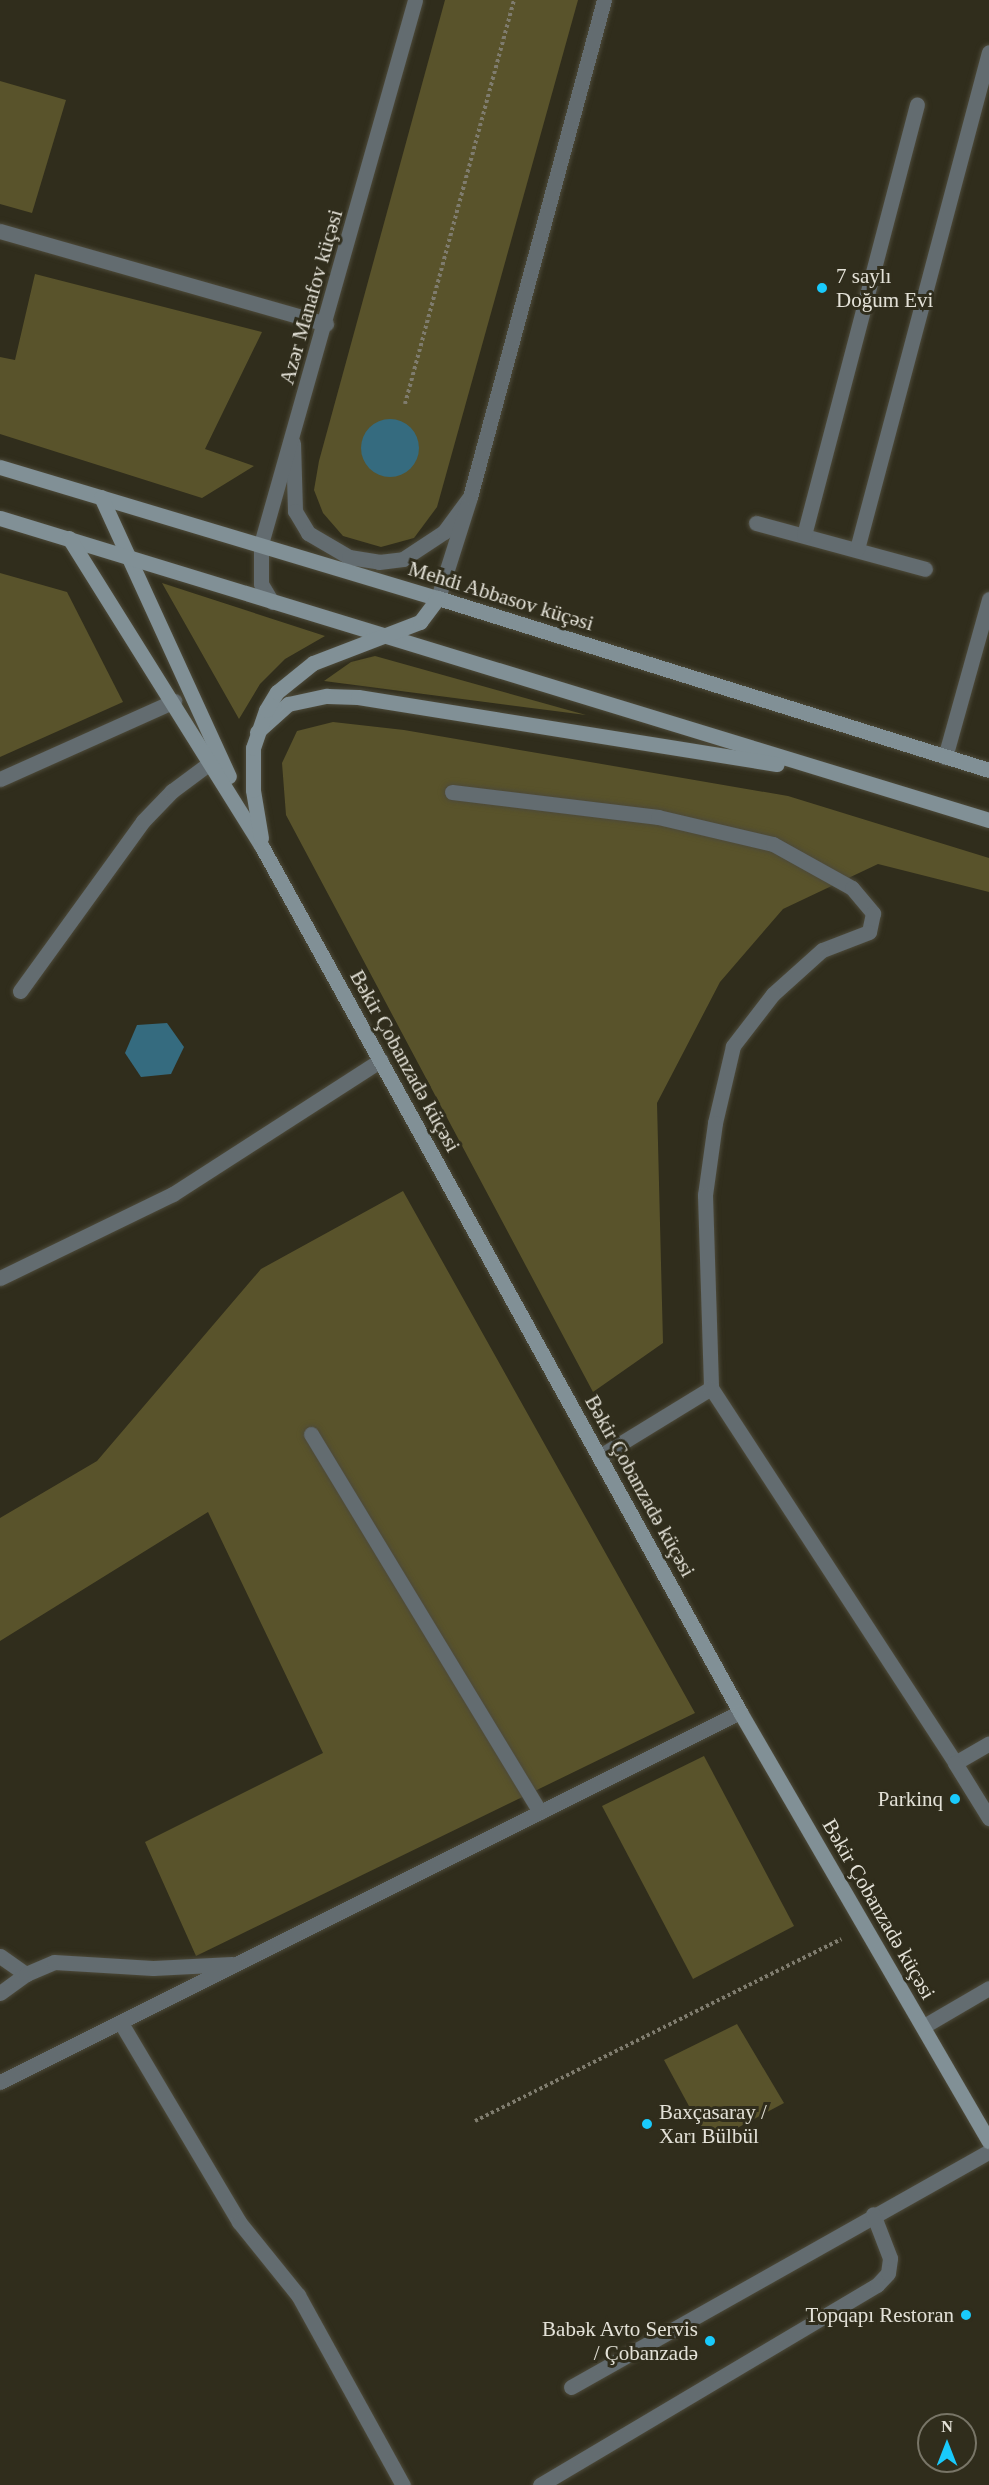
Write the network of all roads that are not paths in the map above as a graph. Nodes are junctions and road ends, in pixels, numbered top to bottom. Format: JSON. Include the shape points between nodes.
{"nodes":[{"id":1,"x":415,"y":0,"type":"edge"},
{"id":2,"x":604,"y":0,"type":"edge"},
{"id":3,"x":989,"y":52,"type":"edge"},
{"id":4,"x":917,"y":105,"type":"dead end"},
{"id":5,"x":0,"y":231,"type":"edge"},
{"id":6,"x":326,"y":324,"type":"junction"},
{"id":7,"x":293,"y":436,"type":"junction"},
{"id":8,"x":0,"y":467,"type":"edge"},
{"id":9,"x":101,"y":497,"type":"junction"},
{"id":10,"x":470,"y":497,"type":"junction"},
{"id":11,"x":0,"y":518,"type":"edge"},
{"id":12,"x":756,"y":523,"type":"dead end"},
{"id":13,"x":804,"y":535,"type":"junction"},
{"id":14,"x":69,"y":538,"type":"junction"},
{"id":15,"x":261,"y":544,"type":"junction"},
{"id":16,"x":857,"y":549,"type":"junction"},
{"id":17,"x":128,"y":557,"type":"junction"},
{"id":18,"x":925,"y":569,"type":"dead end"},
{"id":19,"x":438,"y":598,"type":"junction"},
{"id":20,"x":989,"y":599,"type":"edge"},
{"id":21,"x":272,"y":602,"type":"junction"},
{"id":22,"x":384,"y":636,"type":"junction"},
{"id":23,"x":174,"y":701,"type":"junction"},
{"id":24,"x":257,"y":732,"type":"junction"},
{"id":25,"x":945,"y":757,"type":"junction"},
{"id":26,"x":211,"y":762,"type":"junction"},
{"id":27,"x":989,"y":770,"type":"edge"},
{"id":28,"x":839,"y":774,"type":"junction"},
{"id":29,"x":0,"y":779,"type":"edge"},
{"id":30,"x":452,"y":792,"type":"dead end"},
{"id":31,"x":989,"y":820,"type":"edge"},
{"id":32,"x":262,"y":847,"type":"junction"},
{"id":33,"x":20,"y":991,"type":"dead end"},
{"id":34,"x":381,"y":1060,"type":"junction"},
{"id":35,"x":0,"y":1278,"type":"edge"},
{"id":36,"x":711,"y":1388,"type":"junction"},
{"id":37,"x":311,"y":1434,"type":"dead end"},
{"id":38,"x":600,"y":1456,"type":"junction"},
{"id":39,"x":740,"y":1712,"type":"junction"},
{"id":40,"x":989,"y":1743,"type":"edge"},
{"id":41,"x":955,"y":1764,"type":"junction"},
{"id":42,"x":540,"y":1812,"type":"junction"},
{"id":43,"x":989,"y":1818,"type":"edge"},
{"id":44,"x":0,"y":1956,"type":"edge"},
{"id":45,"x":238,"y":1964,"type":"junction"},
{"id":46,"x":26,"y":1974,"type":"junction"},
{"id":47,"x":989,"y":1988,"type":"edge"},
{"id":48,"x":0,"y":1993,"type":"edge"},
{"id":49,"x":121,"y":2022,"type":"junction"},
{"id":50,"x":924,"y":2026,"type":"junction"},
{"id":51,"x":0,"y":2082,"type":"edge"},
{"id":52,"x":989,"y":2141,"type":"edge"},
{"id":53,"x":989,"y":2151,"type":"edge"},
{"id":54,"x":873,"y":2214,"type":"junction"},
{"id":55,"x":571,"y":2387,"type":"dead end"},
{"id":56,"x":403,"y":2485,"type":"edge"},
{"id":57,"x":540,"y":2485,"type":"edge"}],
"edges":[{"from":1,"to":6,"type":"street","name":"Azər Manafov küçəsi"},
{"from":2,"to":10,"type":"street"},
{"from":3,"to":16,"type":"street"},
{"from":4,"to":13,"type":"street"},
{"from":5,"to":6,"type":"street"},
{"from":6,"to":7,"type":"street","name":"Azər Manafov küçəsi"},
{"from":7,"to":10,"type":"street","via":[[295,511],[308,533],[349,557],[379,562],[403,559],[444,532]]},
{"from":7,"to":15,"type":"street","name":"Azər Manafov küçəsi"},
{"from":8,"to":9,"type":"street","name":"Mehdi Abbasov küçəsi"},
{"from":9,"to":15,"type":"street","name":"Mehdi Abbasov küçəsi"},
{"from":9,"to":17,"type":"street"},
{"from":10,"to":19,"type":"street"},
{"from":11,"to":14,"type":"street"},
{"from":12,"to":13,"type":"street"},
{"from":13,"to":16,"type":"street"},
{"from":14,"to":17,"type":"street"},
{"from":14,"to":23,"type":"street"},
{"from":15,"to":19,"type":"street","name":"Mehdi Abbasov küçəsi"},
{"from":15,"to":21,"type":"street","name":"Azər Manafov küçəsi","via":[[261,584]]},
{"from":16,"to":18,"type":"street"},
{"from":17,"to":21,"type":"street"},
{"from":17,"to":32,"type":"street"},
{"from":19,"to":22,"type":"street","via":[[420,622]]},
{"from":19,"to":25,"type":"street","name":"Mehdi Abbasov küçəsi"},
{"from":20,"to":25,"type":"street"},
{"from":21,"to":22,"type":"street"},
{"from":22,"to":24,"type":"street","via":[[339,651],[292,677],[278,692]]},
{"from":22,"to":28,"type":"street"},
{"from":23,"to":26,"type":"street"},
{"from":23,"to":29,"type":"street"},
{"from":24,"to":28,"type":"street","via":[[288,704],[327,696],[358,697]]},
{"from":24,"to":32,"type":"street","via":[[251,768]]},
{"from":25,"to":27,"type":"street","name":"Mehdi Abbasov küçəsi"},
{"from":26,"to":32,"type":"street"},
{"from":26,"to":33,"type":"street","via":[[172,791],[143,821]]},
{"from":28,"to":31,"type":"street"},
{"from":30,"to":36,"type":"street","via":[[658,817],[773,844],[852,888],[873,913],[869,932],[822,950],[773,994],[733,1046],[715,1123],[705,1195]]},
{"from":32,"to":34,"type":"street","name":"Bəkir Çobanzadə küçəsi"},
{"from":34,"to":35,"type":"street","via":[[173,1194]]},
{"from":34,"to":38,"type":"street","name":"Bəkir Çobanzadə küçəsi"},
{"from":36,"to":38,"type":"street"},
{"from":36,"to":41,"type":"street"},
{"from":37,"to":42,"type":"street"},
{"from":38,"to":39,"type":"street","name":"Bəkir Çobanzadə küçəsi"},
{"from":39,"to":42,"type":"street"},
{"from":39,"to":50,"type":"street","name":"Bəkir Çobanzadə küçəsi"},
{"from":40,"to":41,"type":"street"},
{"from":41,"to":43,"type":"street"},
{"from":42,"to":45,"type":"street"},
{"from":44,"to":46,"type":"street"},
{"from":45,"to":46,"type":"street","via":[[153,1968],[54,1962]]},
{"from":45,"to":49,"type":"street"},
{"from":46,"to":48,"type":"street"},
{"from":47,"to":50,"type":"street"},
{"from":49,"to":51,"type":"street"},
{"from":49,"to":56,"type":"street","via":[[239,2222],[298,2295]]},
{"from":50,"to":52,"type":"street","name":"Bəkir Çobanzadə küçəsi"},
{"from":53,"to":54,"type":"street"},
{"from":54,"to":55,"type":"street"},
{"from":54,"to":57,"type":"street","via":[[890,2258],[888,2273],[877,2285]]}]}
